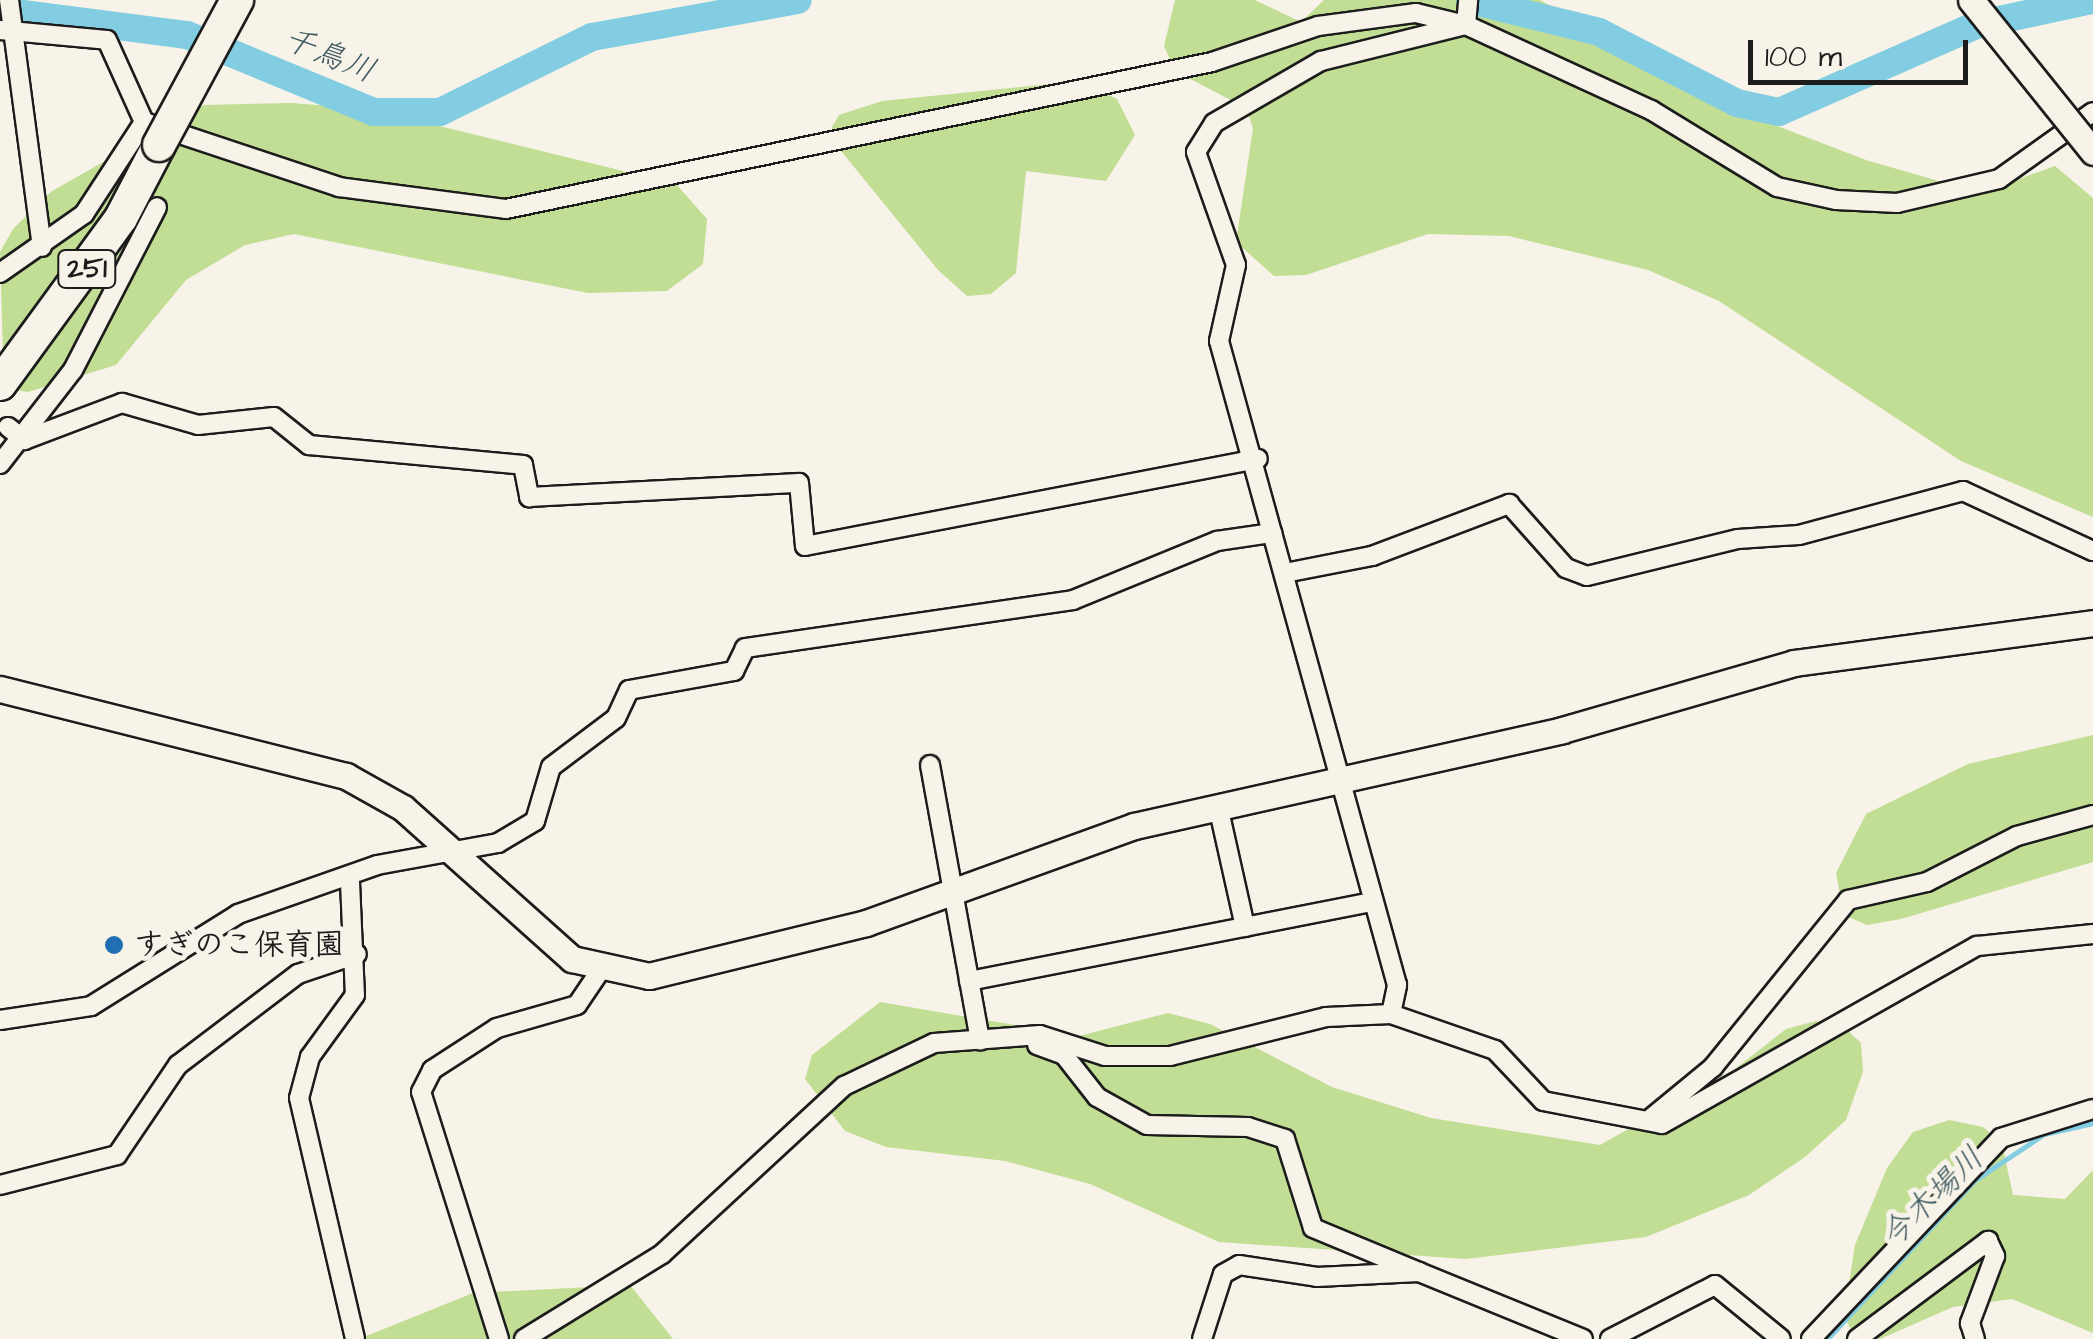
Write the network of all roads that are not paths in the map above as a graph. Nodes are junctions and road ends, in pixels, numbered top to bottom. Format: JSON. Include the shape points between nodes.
{"nodes":[{"id":1,"x":9,"y":0,"type":"edge"},
{"id":2,"x":238,"y":0,"type":"edge"},
{"id":3,"x":1971,"y":0,"type":"edge"},
{"id":4,"x":1467,"y":10,"type":"edge"},
{"id":5,"x":5,"y":28,"type":"edge"},
{"id":6,"x":2093,"y":112,"type":"edge"},
{"id":7,"x":152,"y":133,"type":"junction"},
{"id":8,"x":2093,"y":152,"type":"edge"},
{"id":9,"x":157,"y":208,"type":"dead end"},
{"id":10,"x":42,"y":247,"type":"junction"},
{"id":11,"x":0,"y":272,"type":"edge"},
{"id":12,"x":0,"y":384,"type":"edge"},
{"id":13,"x":8,"y":427,"type":"dead end"},
{"id":14,"x":24,"y":440,"type":"junction"},
{"id":15,"x":1258,"y":459,"type":"junction"},
{"id":16,"x":0,"y":464,"type":"edge"},
{"id":17,"x":1272,"y":533,"type":"junction"},
{"id":18,"x":2093,"y":551,"type":"edge"},
{"id":19,"x":1285,"y":573,"type":"junction"},
{"id":20,"x":2093,"y":623,"type":"edge"},
{"id":21,"x":0,"y":689,"type":"edge"},
{"id":22,"x":930,"y":765,"type":"dead end"},
{"id":23,"x":1344,"y":780,"type":"junction"},
{"id":24,"x":1218,"y":806,"type":"junction"},
{"id":25,"x":2093,"y":815,"type":"edge"},
{"id":26,"x":459,"y":856,"type":"junction"},
{"id":27,"x":350,"y":882,"type":"junction"},
{"id":28,"x":956,"y":888,"type":"junction"},
{"id":29,"x":1370,"y":902,"type":"junction"},
{"id":30,"x":1245,"y":927,"type":"junction"},
{"id":31,"x":2093,"y":934,"type":"edge"},
{"id":32,"x":357,"y":954,"type":"junction"},
{"id":33,"x":600,"y":972,"type":"junction"},
{"id":34,"x":969,"y":981,"type":"junction"},
{"id":35,"x":1391,"y":1014,"type":"junction"},
{"id":36,"x":0,"y":1020,"type":"edge"},
{"id":37,"x":1020,"y":1037,"type":"junction"},
{"id":38,"x":980,"y":1040,"type":"junction"},
{"id":39,"x":2093,"y":1109,"type":"edge"},
{"id":40,"x":1650,"y":1119,"type":"junction"},
{"id":41,"x":0,"y":1185,"type":"edge"},
{"id":42,"x":1419,"y":1272,"type":"junction"},
{"id":43,"x":355,"y":1339,"type":"edge"},
{"id":44,"x":500,"y":1339,"type":"edge"},
{"id":45,"x":524,"y":1339,"type":"edge"},
{"id":46,"x":1202,"y":1339,"type":"edge"},
{"id":47,"x":1584,"y":1339,"type":"edge"},
{"id":48,"x":1610,"y":1339,"type":"edge"},
{"id":49,"x":1782,"y":1339,"type":"edge"},
{"id":50,"x":1811,"y":1339,"type":"edge"},
{"id":51,"x":1857,"y":1339,"type":"edge"},
{"id":52,"x":1974,"y":1339,"type":"edge"}],
"edges":[{"from":1,"to":5,"type":"street"},
{"from":2,"to":7,"type":"highway","number":"251","bridge":true},
{"from":3,"to":8,"type":"street","bridge":true},
{"from":4,"to":6,"type":"street","via":[[1777,186],[1836,200],[1898,203],[1999,179]]},
{"from":4,"to":7,"type":"street","via":[[1318,26],[1212,62],[506,209],[340,186]]},
{"from":4,"to":15,"type":"street","via":[[1321,61],[1198,137],[1236,265],[1219,341]]},
{"from":5,"to":7,"type":"street","via":[[107,40]]},
{"from":5,"to":10,"type":"street"},
{"from":7,"to":10,"type":"street","via":[[84,214]]},
{"from":7,"to":12,"type":"highway","number":"251","via":[[121,218]]},
{"from":9,"to":14,"type":"street","via":[[73,370]]},
{"from":10,"to":11,"type":"street"},
{"from":13,"to":14,"type":"street"},
{"from":14,"to":15,"type":"street","via":[[122,402],[198,426],[274,417],[310,445],[522,465],[528,498],[800,483],[805,546]]},
{"from":14,"to":16,"type":"street"},
{"from":15,"to":17,"type":"street"},
{"from":17,"to":19,"type":"street"},
{"from":17,"to":26,"type":"street","via":[[1217,541],[1073,600],[746,648],[734,671],[629,690],[616,718],[551,767],[535,821]]},
{"from":18,"to":19,"type":"street","via":[[1962,491],[1799,535],[1738,539],[1586,576],[1566,568],[1509,504],[1372,556]]},
{"from":19,"to":23,"type":"street"},
{"from":20,"to":23,"type":"street","via":[[1839,653]]},
{"from":21,"to":26,"type":"street","via":[[328,769],[403,808]]},
{"from":22,"to":28,"type":"street"},
{"from":23,"to":24,"type":"street"},
{"from":23,"to":29,"type":"street"},
{"from":24,"to":28,"type":"street"},
{"from":24,"to":30,"type":"street"},
{"from":25,"to":40,"type":"street","via":[[2017,836],[1928,882],[1848,900],[1712,1067]]},
{"from":26,"to":27,"type":"street","via":[[377,865]]},
{"from":26,"to":33,"type":"street","via":[[550,944]]},
{"from":27,"to":32,"type":"street"},
{"from":27,"to":36,"type":"street","via":[[238,914],[90,1006]]},
{"from":28,"to":33,"type":"street","via":[[736,959],[649,976]]},
{"from":28,"to":34,"type":"street"},
{"from":29,"to":30,"type":"street"},
{"from":29,"to":35,"type":"street","via":[[1397,985]]},
{"from":30,"to":34,"type":"street"},
{"from":31,"to":40,"type":"street","via":[[1977,946],[1674,1122]]},
{"from":32,"to":41,"type":"street","via":[[298,974],[178,1065],[117,1154]]},
{"from":32,"to":43,"type":"street","via":[[354,995],[310,1057],[299,1098]]},
{"from":33,"to":44,"type":"street","via":[[584,1000],[497,1028],[432,1070],[421,1092]]},
{"from":34,"to":38,"type":"street"},
{"from":35,"to":37,"type":"street","via":[[1326,1017],[1170,1056],[1105,1056],[1050,1036]]},
{"from":35,"to":40,"type":"street","via":[[1495,1050],[1542,1101]]},
{"from":37,"to":38,"type":"street"},
{"from":37,"to":42,"type":"street","via":[[1064,1055],[1097,1097],[1147,1125],[1248,1127],[1285,1139],[1313,1228]]},
{"from":38,"to":45,"type":"street","via":[[934,1043],[874,1066],[662,1254]]},
{"from":39,"to":50,"type":"street","via":[[1989,1148]]},
{"from":42,"to":46,"type":"street","via":[[1317,1277],[1233,1266]]},
{"from":42,"to":47,"type":"street"},
{"from":48,"to":49,"type":"street","via":[[1715,1284]]},
{"from":51,"to":52,"type":"street","via":[[1988,1240],[1995,1256],[1970,1323]]}]}
